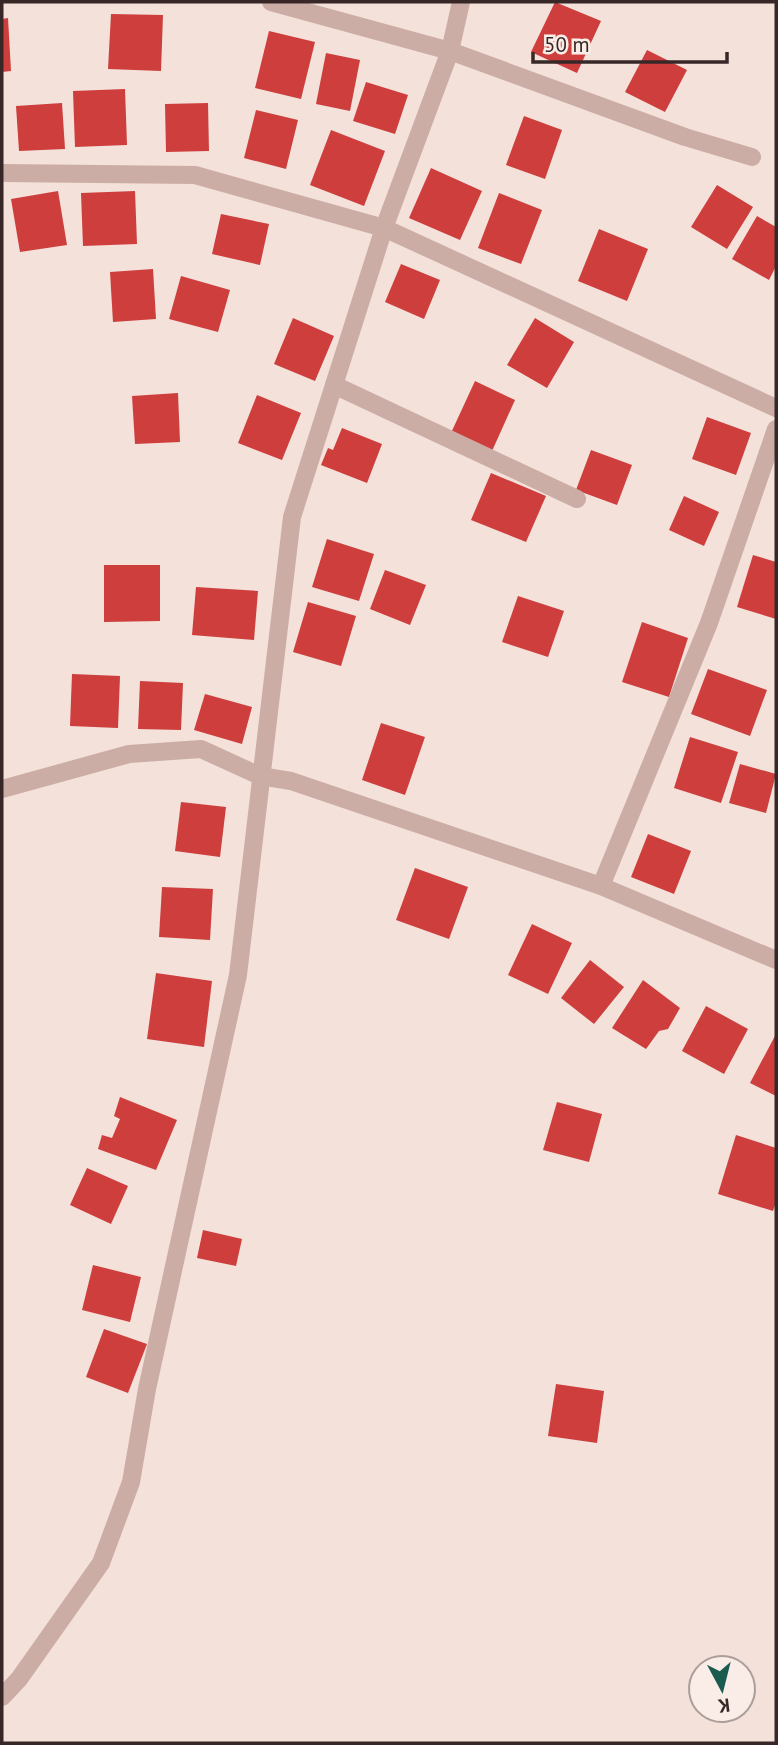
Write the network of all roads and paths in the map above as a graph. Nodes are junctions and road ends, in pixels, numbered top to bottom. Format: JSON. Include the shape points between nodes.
{"nodes":[{"id":1,"x":271,"y":2,"type":"edge"},
{"id":2,"x":461,"y":2,"type":"edge"},
{"id":3,"x":450,"y":51,"type":"junction"},
{"id":4,"x":752,"y":157,"type":"dead end"},
{"id":5,"x":2,"y":173,"type":"edge"},
{"id":6,"x":384,"y":228,"type":"junction"},
{"id":7,"x":334,"y":385,"type":"junction"},
{"id":8,"x":776,"y":408,"type":"edge"},
{"id":9,"x":776,"y":429,"type":"edge"},
{"id":10,"x":577,"y":499,"type":"dead end"},
{"id":11,"x":260,"y":776,"type":"junction"},
{"id":12,"x":2,"y":789,"type":"edge"},
{"id":13,"x":601,"y":886,"type":"junction"},
{"id":14,"x":776,"y":960,"type":"edge"},
{"id":15,"x":2,"y":1698,"type":"edge"}],
"edges":[{"from":1,"to":3,"type":"street"},
{"from":2,"to":3,"type":"street"},
{"from":3,"to":4,"type":"street","via":[[684,138]]},
{"from":3,"to":6,"type":"street"},
{"from":5,"to":6,"type":"street","via":[[194,174]]},
{"from":6,"to":7,"type":"street"},
{"from":6,"to":8,"type":"street"},
{"from":7,"to":10,"type":"street"},
{"from":7,"to":11,"type":"street","via":[[292,517]]},
{"from":9,"to":13,"type":"street","via":[[709,623]]},
{"from":11,"to":12,"type":"street","via":[[201,749],[129,754]]},
{"from":11,"to":13,"type":"street","via":[[291,781]]},
{"from":11,"to":15,"type":"street","via":[[238,975],[147,1388],[131,1482],[101,1563]]},
{"from":13,"to":14,"type":"street"}]}
